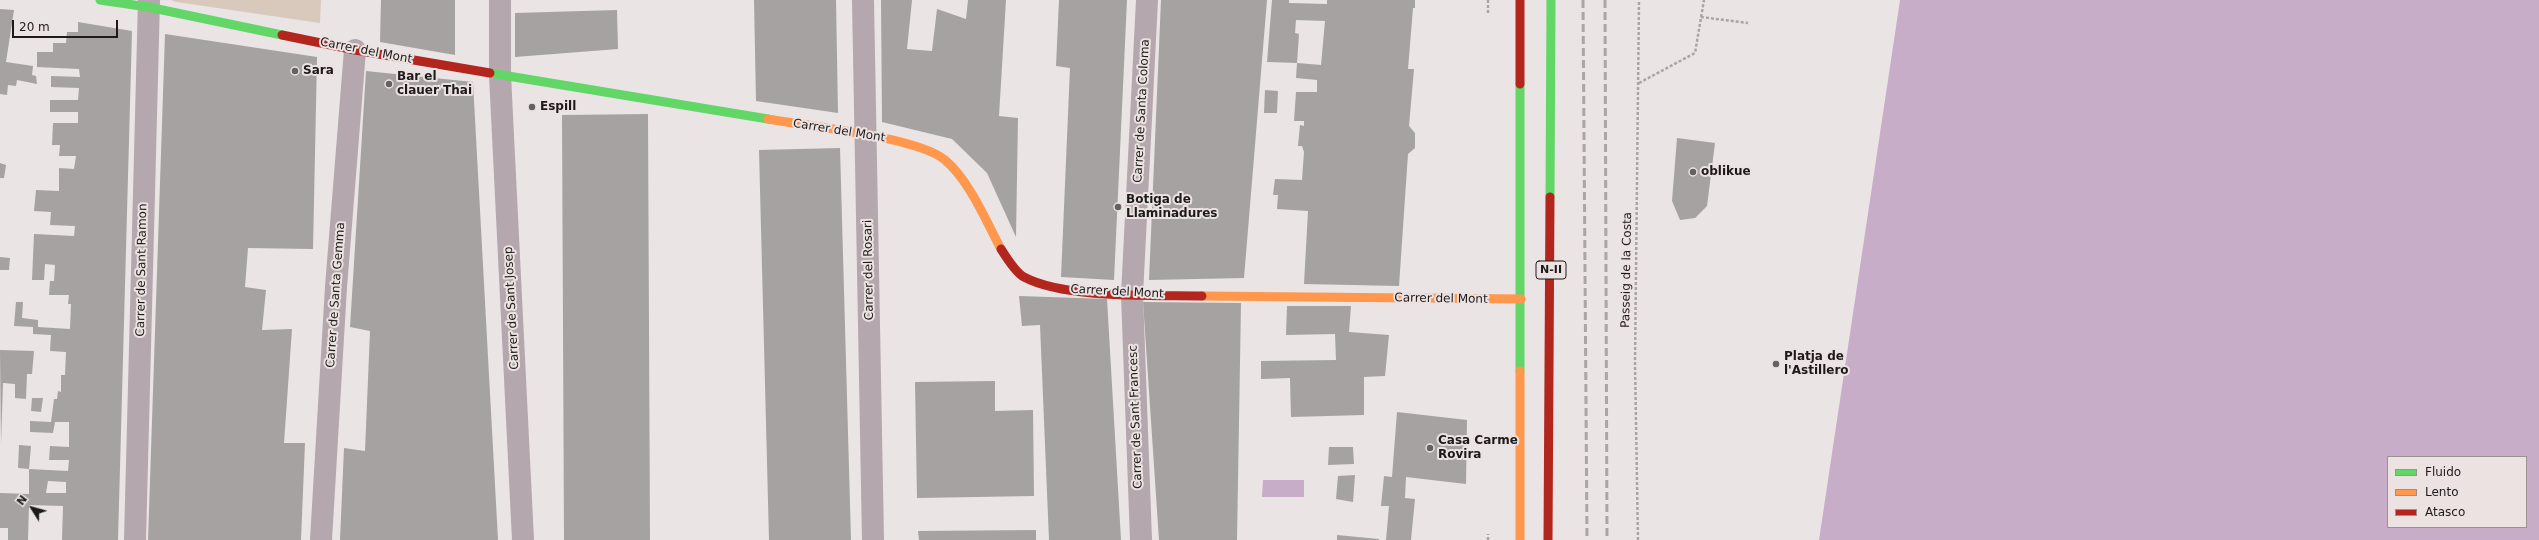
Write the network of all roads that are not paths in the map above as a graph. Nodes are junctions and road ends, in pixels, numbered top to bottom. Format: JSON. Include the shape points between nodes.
{"nodes":[{"id":1,"x":100,"y":0,"type":"edge"},
{"id":2,"x":500,"y":0,"type":"edge"},
{"id":3,"x":863,"y":0,"type":"edge"},
{"id":4,"x":1148,"y":0,"type":"edge"},
{"id":5,"x":1520,"y":0,"type":"edge"},
{"id":6,"x":1551,"y":0,"type":"edge"},
{"id":7,"x":149,"y":3,"type":"edge"},
{"id":8,"x":355,"y":50,"type":"junction"},
{"id":9,"x":500,"y":75,"type":"junction"},
{"id":10,"x":867,"y":136,"type":"junction"},
{"id":11,"x":1132,"y":295,"type":"junction"},
{"id":12,"x":1521,"y":299,"type":"junction"},
{"id":13,"x":135,"y":540,"type":"edge"},
{"id":14,"x":321,"y":540,"type":"edge"},
{"id":15,"x":523,"y":540,"type":"edge"},
{"id":16,"x":873,"y":540,"type":"edge"},
{"id":17,"x":1140,"y":540,"type":"edge"},
{"id":18,"x":1520,"y":540,"type":"edge"},
{"id":19,"x":1548,"y":540,"type":"edge"}],
"edges":[{"from":1,"to":7,"type":"street","name":"Carrer del Mont"},
{"from":2,"to":9,"type":"street","name":"Carrer de Sant Josep"},
{"from":3,"to":10,"type":"street","name":"Carrer del Rosari"},
{"from":4,"to":11,"type":"street","name":"Carrer de Santa Coloma"},
{"from":5,"to":12,"type":"street","number":"N-II"},
{"from":6,"to":19,"type":"street","number":"N-II"},
{"from":7,"to":8,"type":"street","name":"Carrer del Mont"},
{"from":7,"to":13,"type":"street","name":"Carrer de Sant Ramon"},
{"from":8,"to":9,"type":"street","name":"Carrer del Mont"},
{"from":8,"to":14,"type":"street","name":"Carrer de Santa Gemma","via":[[336,287]]},
{"from":9,"to":10,"type":"street","name":"Carrer del Mont"},
{"from":9,"to":15,"type":"street","name":"Carrer de Sant Josep"},
{"from":10,"to":11,"type":"street","name":"Carrer del Mont","via":[[919,147],[944,159],[960,176],[1003,252],[1023,277],[1058,289]]},
{"from":10,"to":16,"type":"street","name":"Carrer del Rosari"},
{"from":11,"to":12,"type":"street","name":"Carrer del Mont"},
{"from":11,"to":17,"type":"street","name":"Carrer de Sant Francesc"},
{"from":12,"to":18,"type":"street","number":"N-II"}]}
